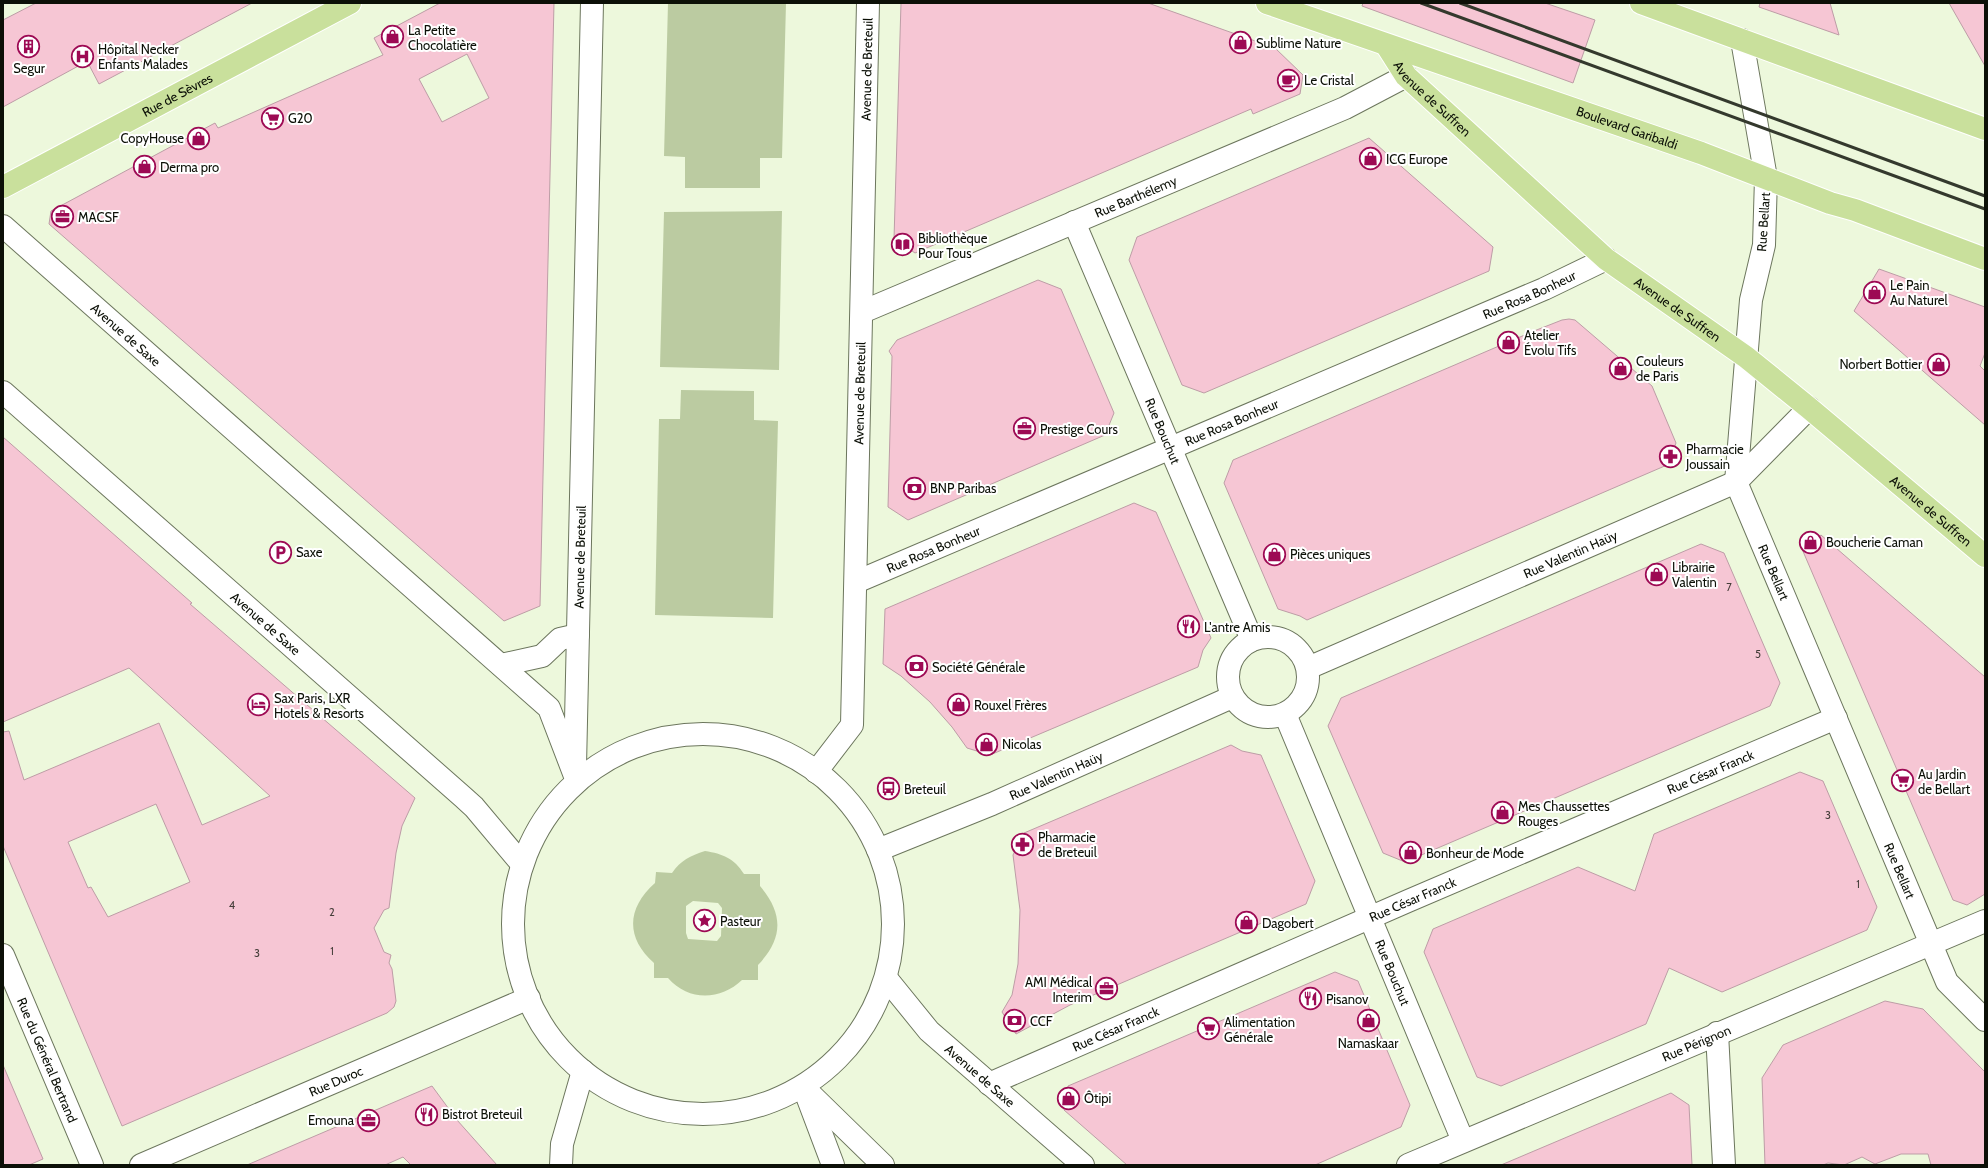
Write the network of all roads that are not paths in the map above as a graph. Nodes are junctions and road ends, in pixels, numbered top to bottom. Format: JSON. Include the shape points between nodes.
{"nodes":[{"id":1,"x":350,"y":3,"type":"edge"},
{"id":2,"x":592,"y":3,"type":"edge"},
{"id":3,"x":868,"y":3,"type":"edge"},
{"id":4,"x":1267,"y":3,"type":"edge"},
{"id":5,"x":1641,"y":3,"type":"edge"},
{"id":6,"x":1742,"y":40,"type":"junction"},
{"id":7,"x":1387,"y":46,"type":"junction"},
{"id":8,"x":1406,"y":76,"type":"junction"},
{"id":9,"x":1985,"y":129,"type":"edge"},
{"id":10,"x":1766,"y":178,"type":"junction"},
{"id":11,"x":3,"y":187,"type":"edge"},
{"id":12,"x":1074,"y":222,"type":"junction"},
{"id":13,"x":3,"y":226,"type":"edge"},
{"id":14,"x":1606,"y":259,"type":"junction"},
{"id":15,"x":1985,"y":259,"type":"edge"},
{"id":16,"x":862,"y":312,"type":"junction"},
{"id":17,"x":1746,"y":357,"type":"junction"},
{"id":18,"x":3,"y":392,"type":"edge"},
{"id":19,"x":1809,"y":408,"type":"junction"},
{"id":20,"x":1170,"y":448,"type":"junction"},
{"id":21,"x":1736,"y":482,"type":"junction"},
{"id":22,"x":1985,"y":556,"type":"edge"},
{"id":23,"x":856,"y":582,"type":"junction"},
{"id":24,"x":578,"y":635,"type":"junction"},
{"id":25,"x":1252,"y":640,"type":"junction"},
{"id":26,"x":501,"y":665,"type":"junction"},
{"id":27,"x":1308,"y":668,"type":"junction"},
{"id":28,"x":1232,"y":697,"type":"junction"},
{"id":29,"x":1285,"y":714,"type":"junction"},
{"id":30,"x":1836,"y":718,"type":"junction"},
{"id":31,"x":816,"y":772,"type":"junction"},
{"id":32,"x":575,"y":776,"type":"junction"},
{"id":33,"x":878,"y":850,"type":"junction"},
{"id":34,"x":521,"y":863,"type":"junction"},
{"id":35,"x":1370,"y":918,"type":"junction"},
{"id":36,"x":1985,"y":921,"type":"edge"},
{"id":37,"x":1932,"y":945,"type":"junction"},
{"id":38,"x":3,"y":955,"type":"edge"},
{"id":39,"x":886,"y":978,"type":"junction"},
{"id":40,"x":530,"y":998,"type":"junction"},
{"id":41,"x":1985,"y":1020,"type":"edge"},
{"id":42,"x":1717,"y":1033,"type":"junction"},
{"id":43,"x":583,"y":1071,"type":"junction"},
{"id":44,"x":989,"y":1084,"type":"junction"},
{"id":45,"x":805,"y":1089,"type":"junction"},
{"id":46,"x":1463,"y":1141,"type":"junction"},
{"id":47,"x":92,"y":1165,"type":"edge"},
{"id":48,"x":141,"y":1165,"type":"edge"},
{"id":49,"x":560,"y":1165,"type":"edge"},
{"id":50,"x":833,"y":1165,"type":"edge"},
{"id":51,"x":883,"y":1165,"type":"edge"},
{"id":52,"x":1083,"y":1165,"type":"edge"},
{"id":53,"x":1408,"y":1165,"type":"edge"},
{"id":54,"x":1724,"y":1165,"type":"edge"}],
"edges":[{"from":1,"to":11,"type":"main road","name":"Rue de Sèvres"},
{"from":2,"to":24,"type":"street","name":"Avenue de Breteuil"},
{"from":3,"to":16,"type":"street","name":"Avenue de Breteuil"},
{"from":4,"to":7,"type":"main road","name":"Boulevard Garibaldi"},
{"from":5,"to":6,"type":"main road"},
{"from":6,"to":9,"type":"main road"},
{"from":6,"to":10,"type":"street","name":"Rue Bellart"},
{"from":7,"to":8,"type":"main road","name":"Avenue de Suffren"},
{"from":7,"to":10,"type":"main road","name":"Boulevard Garibaldi","via":[[1701,153]]},
{"from":8,"to":12,"type":"street","name":"Rue Barthélemy","via":[[1344,108]]},
{"from":8,"to":14,"type":"main road","name":"Avenue de Suffren"},
{"from":10,"to":15,"type":"main road","name":"Boulevard Garibaldi"},
{"from":10,"to":17,"type":"street","name":"Rue Bellart","via":[[1764,245],[1750,300]]},
{"from":12,"to":16,"type":"street","name":"Rue Barthélemy"},
{"from":12,"to":20,"type":"street","name":"Rue Bouchut"},
{"from":13,"to":26,"type":"street","name":"Avenue de Saxe"},
{"from":14,"to":17,"type":"main road","name":"Avenue de Suffren"},
{"from":14,"to":20,"type":"street","name":"Rue Rosa Bonheur","via":[[1544,289]]},
{"from":16,"to":23,"type":"street","name":"Avenue de Breteuil"},
{"from":17,"to":19,"type":"main road","name":"Avenue de Suffren"},
{"from":17,"to":21,"type":"street","name":"Rue Bellart"},
{"from":18,"to":34,"type":"street","name":"Avenue de Saxe","via":[[474,807]]},
{"from":19,"to":21,"type":"street","name":"Rue Valentin Haüy"},
{"from":19,"to":22,"type":"main road","name":"Avenue de Suffren"},
{"from":20,"to":23,"type":"street","name":"Rue Rosa Bonheur"},
{"from":20,"to":25,"type":"street","name":"Rue Bouchut"},
{"from":21,"to":27,"type":"street","name":"Rue Valentin Haüy"},
{"from":21,"to":30,"type":"street","name":"Rue Bellart"},
{"from":23,"to":31,"type":"street","name":"Avenue de Breteuil","via":[[852,725]]},
{"from":24,"to":26,"type":"street","via":[[560,639],[542,656]]},
{"from":24,"to":32,"type":"street","name":"Avenue de Breteuil"},
{"from":25,"to":27,"type":"street","via":[[1269,636],[1293,644],[1303,655]]},
{"from":25,"to":28,"type":"street","via":[[1240,648],[1229,665],[1227,679]]},
{"from":26,"to":32,"type":"street","name":"Avenue de Saxe","via":[[549,708]]},
{"from":27,"to":29,"type":"street","via":[[1308,684],[1304,698],[1297,707]]},
{"from":28,"to":29,"type":"street","via":[[1243,710],[1253,715],[1266,718]]},
{"from":28,"to":33,"type":"street","name":"Rue Valentin Haüy","via":[[992,804]]},
{"from":29,"to":35,"type":"street","name":"Rue Bouchut"},
{"from":30,"to":35,"type":"street","name":"Rue César Franck"},
{"from":30,"to":37,"type":"street","name":"Rue Bellart"},
{"from":31,"to":32,"type":"street","via":[[794,758],[745,740],[719,736],[692,736],[666,739],[607,758]]},
{"from":31,"to":33,"type":"street","via":[[853,808]]},
{"from":32,"to":34,"type":"street","via":[[537,823]]},
{"from":33,"to":39,"type":"street","via":[[888,881],[893,914],[892,946]]},
{"from":34,"to":40,"type":"street","via":[[515,908],[516,951]]},
{"from":35,"to":44,"type":"street","name":"Rue César Franck"},
{"from":35,"to":46,"type":"street","name":"Rue Bouchut"},
{"from":36,"to":37,"type":"street","name":"Rue Pérignon"},
{"from":37,"to":41,"type":"street","name":"Rue Bellart","via":[[1947,982]]},
{"from":37,"to":42,"type":"street","name":"Rue Pérignon"},
{"from":38,"to":47,"type":"street","name":"Rue du Général Bertrand"},
{"from":39,"to":44,"type":"street","name":"Avenue de Saxe","via":[[928,1031]]},
{"from":39,"to":45,"type":"street","via":[[872,1016],[854,1043]]},
{"from":40,"to":43,"type":"street","via":[[540,1022],[553,1040]]},
{"from":40,"to":48,"type":"street","name":"Rue Duroc"},
{"from":42,"to":46,"type":"street","name":"Rue Pérignon"},
{"from":42,"to":54,"type":"street"},
{"from":43,"to":45,"type":"street","via":[[613,1091],[646,1105],[682,1113],[718,1114],[754,1107]]},
{"from":43,"to":49,"type":"street","via":[[562,1144]]},
{"from":44,"to":52,"type":"street","name":"Avenue de Saxe"},
{"from":45,"to":50,"type":"street"},
{"from":45,"to":51,"type":"street"},
{"from":46,"to":53,"type":"street","name":"Rue Pérignon"}]}
